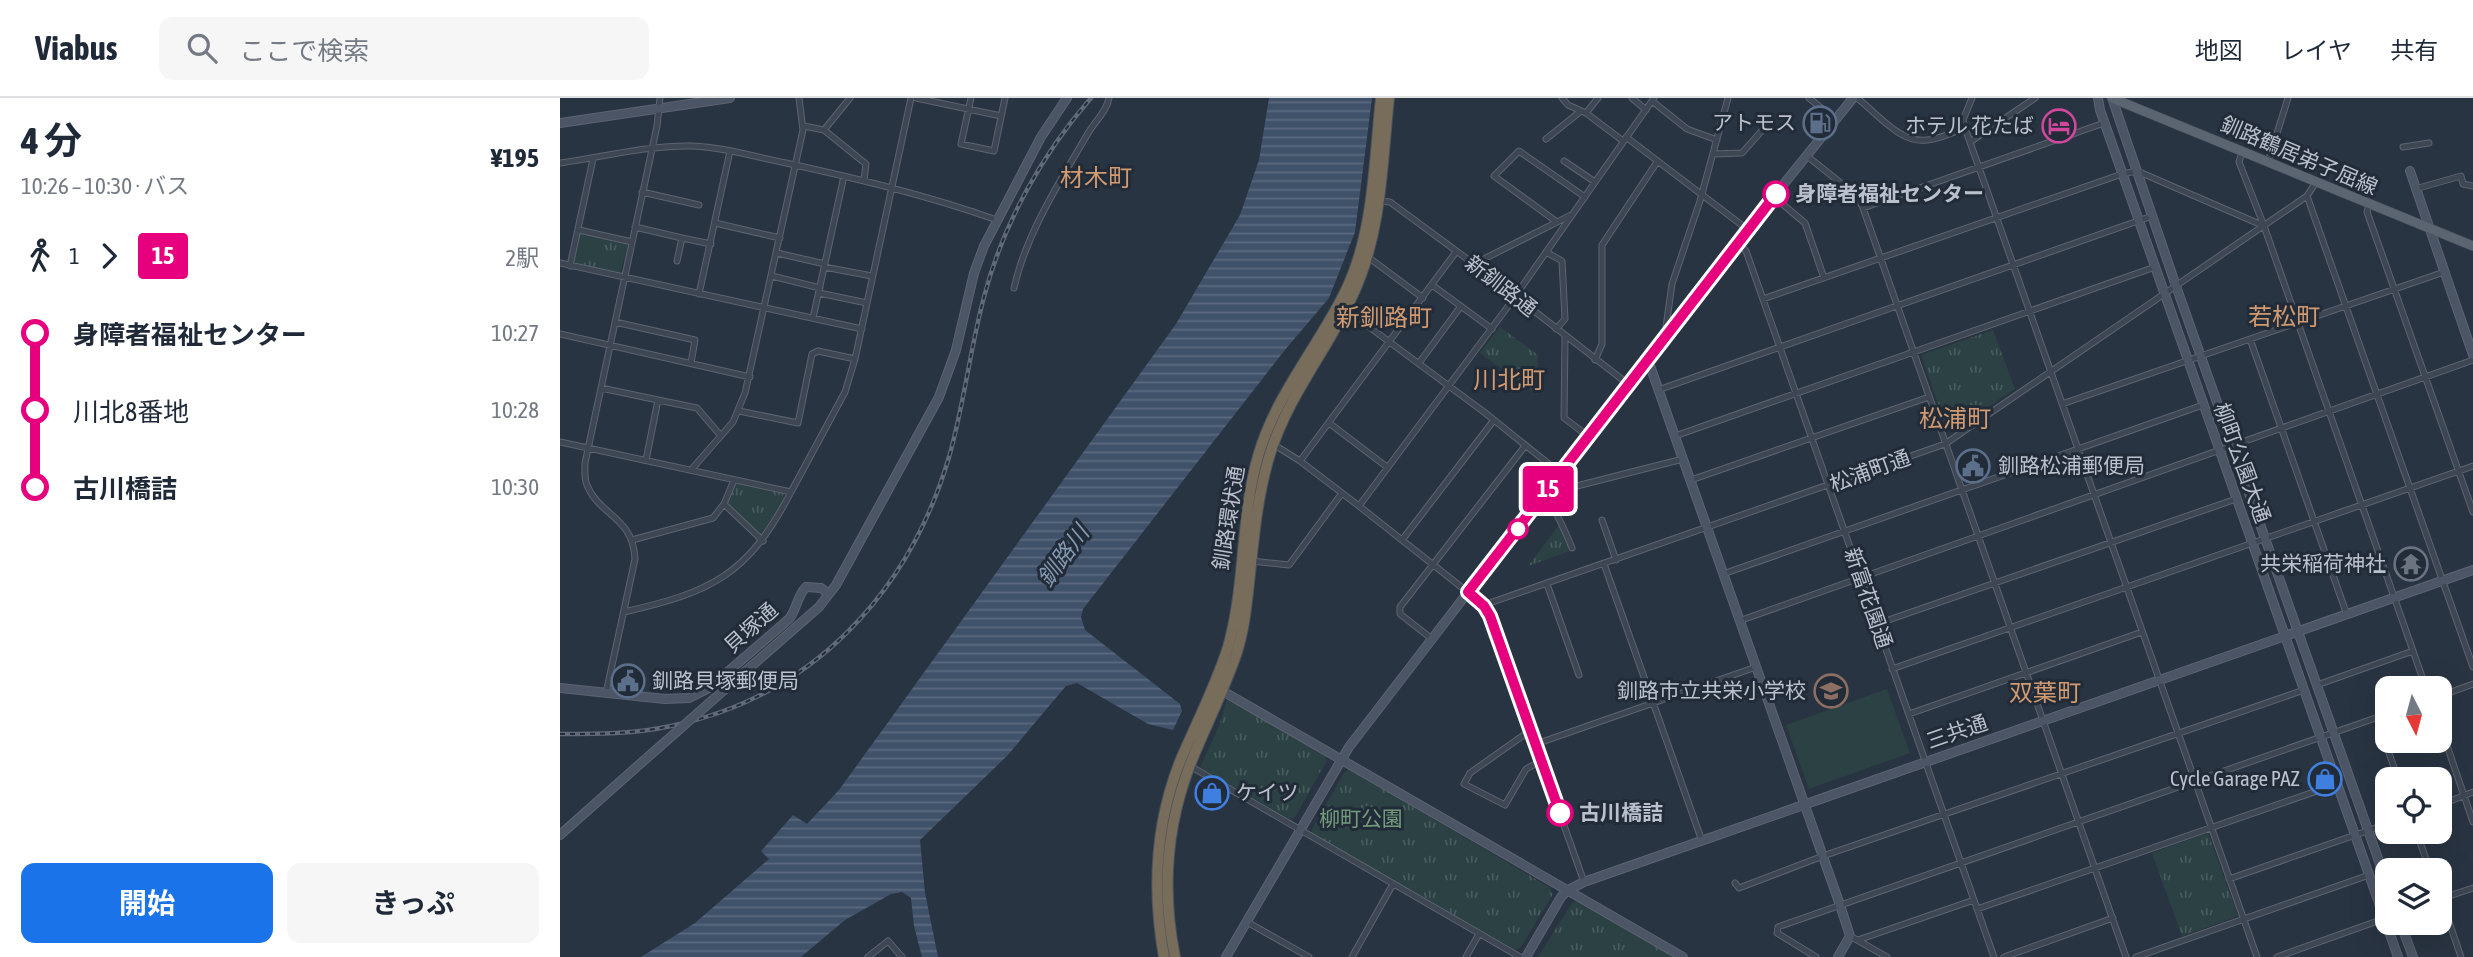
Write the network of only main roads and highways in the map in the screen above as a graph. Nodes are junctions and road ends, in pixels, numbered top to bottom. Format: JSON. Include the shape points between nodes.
{"nodes":[{"id":1,"x":1381,"y":98,"type":"edge"},
{"id":2,"x":1389,"y":98,"type":"edge"},
{"id":3,"x":2112,"y":98,"type":"edge"},
{"id":4,"x":1374,"y":200,"type":"junction"},
{"id":5,"x":2473,"y":246,"type":"edge"},
{"id":6,"x":1268,"y":443,"type":"junction"},
{"id":7,"x":1217,"y":688,"type":"junction"},
{"id":8,"x":1185,"y":764,"type":"junction"},
{"id":9,"x":1164,"y":957,"type":"edge"},
{"id":10,"x":1175,"y":957,"type":"edge"}],
"edges":[{"from":1,"to":4,"type":"highway","name":"釧路環状通"},
{"from":2,"to":4,"type":"highway","name":"釧路環状通"},
{"from":3,"to":5,"type":"main road","name":"釧路鶴居弟子屈線"},
{"from":4,"to":6,"type":"highway","name":"釧路環状通","via":[[1347,289],[1286,390]]},
{"from":4,"to":6,"type":"highway","name":"釧路環状通","via":[[1368,257],[1345,309]]},
{"from":6,"to":7,"type":"highway","name":"釧路環状通","via":[[1248,501],[1232,629]]},
{"from":6,"to":7,"type":"highway","name":"釧路環状通","via":[[1242,631]]},
{"from":7,"to":8,"type":"highway","name":"釧路環状通"},
{"from":8,"to":9,"type":"highway","name":"釧路環状通","via":[[1169,792],[1156,872]]},
{"from":8,"to":10,"type":"highway","name":"釧路環状通","via":[[1167,871]]}]}
